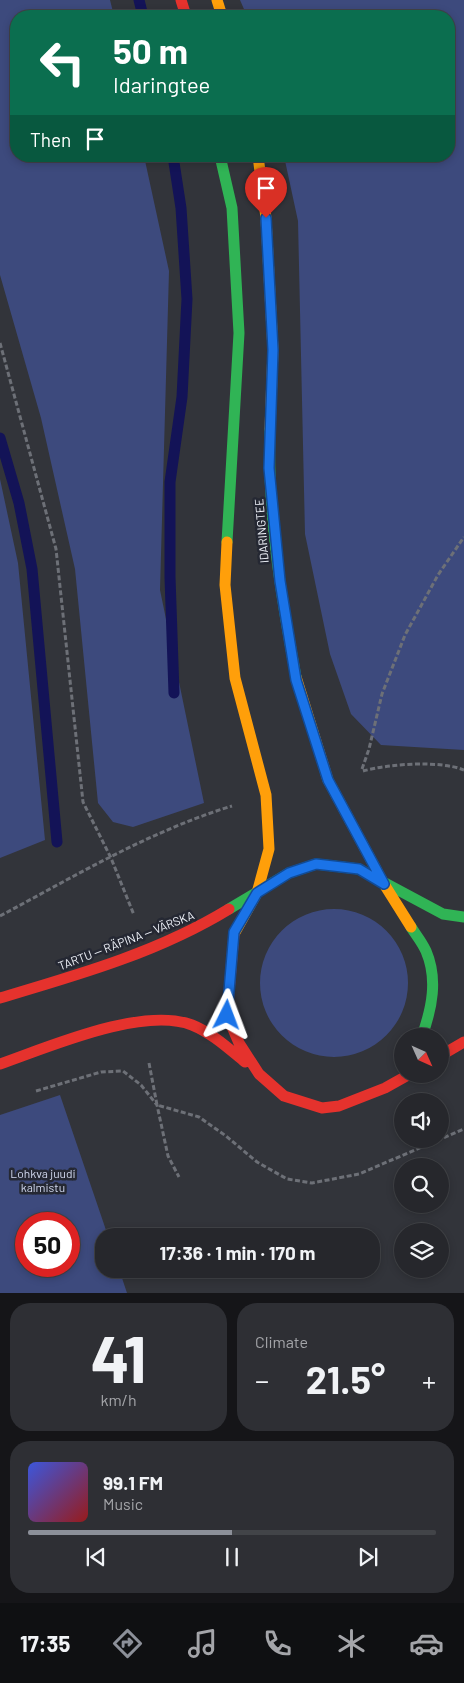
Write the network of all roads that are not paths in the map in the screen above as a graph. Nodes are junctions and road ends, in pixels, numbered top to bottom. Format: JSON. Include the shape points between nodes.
{"nodes":[{"id":1,"x":221,"y":162,"type":"edge"},
{"id":2,"x":259,"y":162,"type":"edge"},
{"id":3,"x":384,"y":884,"type":"junction"},
{"id":4,"x":257,"y":893,"type":"junction"},
{"id":5,"x":464,"y":917,"type":"edge"},
{"id":6,"x":0,"y":998,"type":"edge"},
{"id":7,"x":425,"y":1028,"type":"edge"},
{"id":8,"x":464,"y":1042,"type":"edge"},
{"id":9,"x":449,"y":1051,"type":"edge"},
{"id":10,"x":0,"y":1064,"type":"edge"},
{"id":11,"x":259,"y":1074,"type":"junction"},
{"id":12,"x":394,"y":1076,"type":"edge"},
{"id":13,"x":394,"y":1083,"type":"edge"},
{"id":14,"x":385,"y":1088,"type":"junction"}],
"edges":[{"from":1,"to":4,"type":"main road","via":[[232,208],[239,333],[225,585],[235,678],[266,795],[268,849]]},
{"from":2,"to":3,"type":"main road","name":"IDARINGTEE","via":[[266,218],[273,350],[269,468],[280,581],[296,680],[328,780]]},
{"from":3,"to":4,"type":"main road","name":"TARTU — RÄPINA — VÄRSKA","via":[[359,869],[316,864],[289,873]]},
{"from":3,"to":5,"type":"main road","via":[[442,914]]},
{"from":3,"to":7,"type":"main road","name":"IDARINGTEE","via":[[426,951],[434,984]]},
{"from":4,"to":6,"type":"main road","name":"TARTU — RÄPINA — VÄRSKA","via":[[207,923],[147,949],[79,975]]},
{"from":4,"to":11,"type":"main road","via":[[234,932],[227,1015],[239,1043]]},
{"from":8,"to":9,"type":"main road"},
{"from":10,"to":11,"type":"main road","via":[[138,1021],[185,1023],[218,1040]]},
{"from":11,"to":14,"type":"main road","via":[[284,1096],[322,1108],[339,1106]]},
{"from":12,"to":14,"type":"main road"},
{"from":13,"to":14,"type":"main road"}]}
